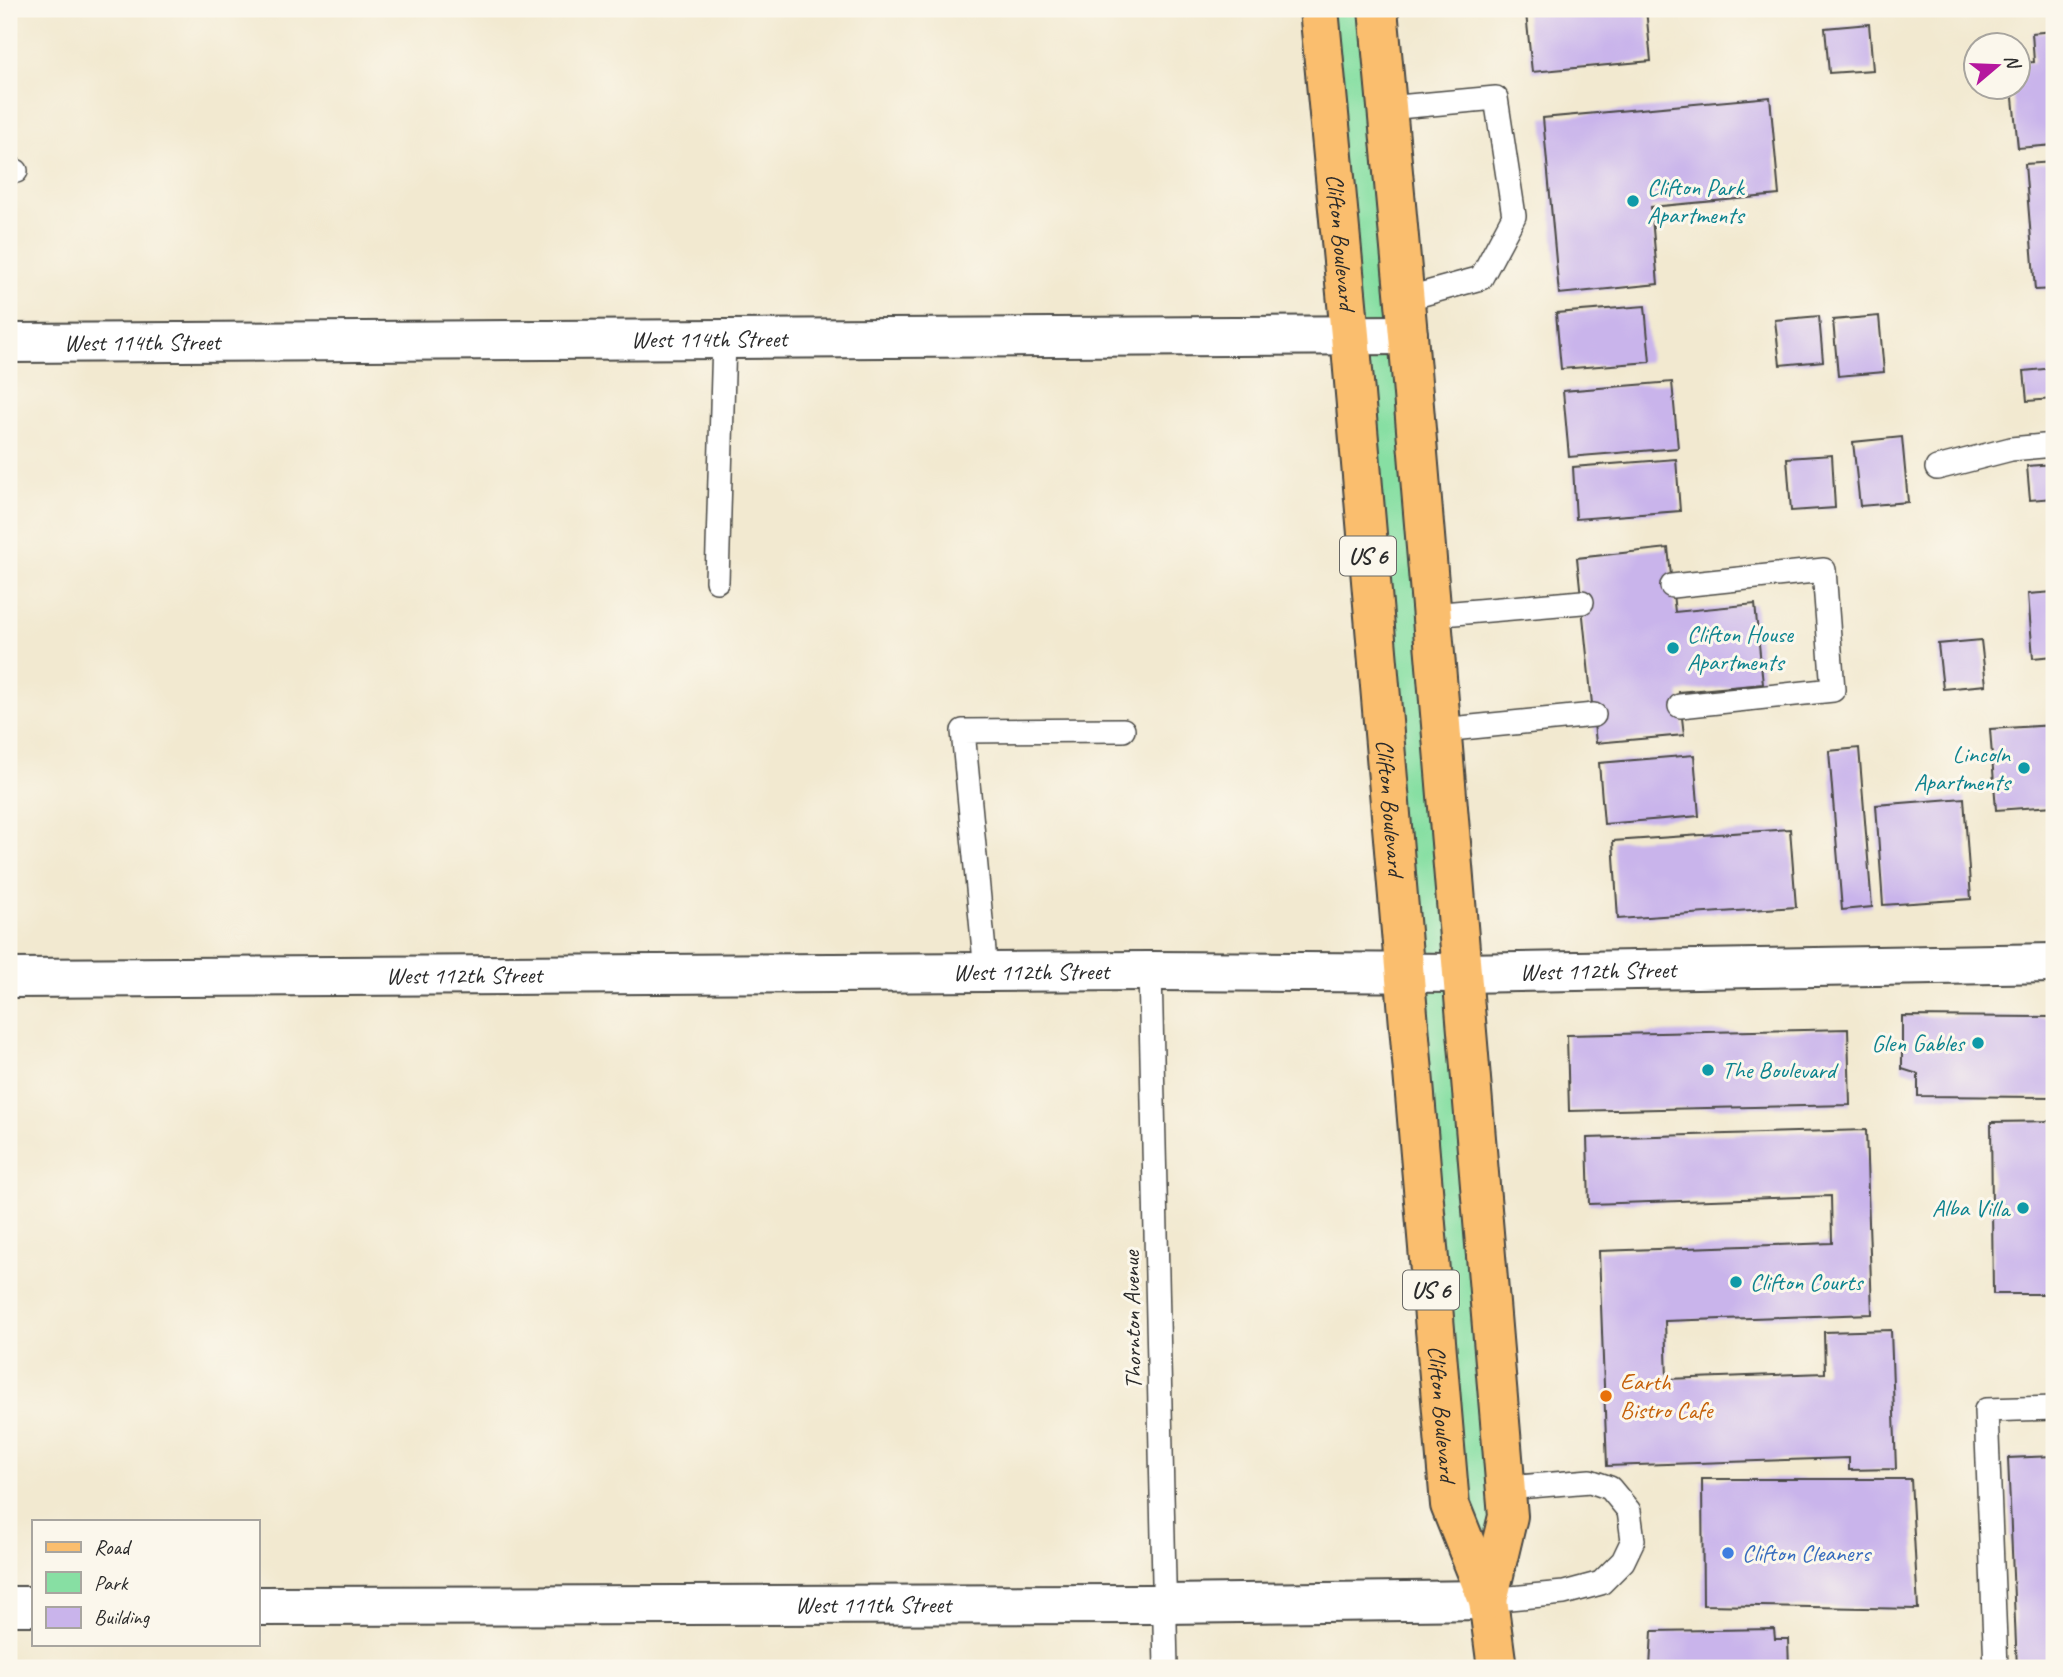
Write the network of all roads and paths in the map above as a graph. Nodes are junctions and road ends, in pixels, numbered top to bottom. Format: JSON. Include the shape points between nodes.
{"nodes":[{"id":1,"x":1319,"y":9,"type":"edge"},
{"id":2,"x":1378,"y":9,"type":"edge"},
{"id":3,"x":1387,"y":108,"type":"junction"},
{"id":4,"x":1406,"y":317,"type":"junction"},
{"id":5,"x":1350,"y":335,"type":"junction"},
{"id":6,"x":724,"y":339,"type":"junction"},
{"id":7,"x":9,"y":343,"type":"edge"},
{"id":8,"x":2054,"y":445,"type":"edge"},
{"id":9,"x":1937,"y":468,"type":"dead end"},
{"id":10,"x":717,"y":581,"type":"dead end"},
{"id":11,"x":1672,"y":586,"type":"dead end"},
{"id":12,"x":1582,"y":602,"type":"dead end"},
{"id":13,"x":1432,"y":615,"type":"junction"},
{"id":14,"x":1680,"y":706,"type":"dead end"},
{"id":15,"x":1594,"y":715,"type":"dead end"},
{"id":16,"x":1123,"y":730,"type":"dead end"},
{"id":17,"x":1441,"y":730,"type":"junction"},
{"id":18,"x":2054,"y":963,"type":"edge"},
{"id":19,"x":1150,"y":971,"type":"junction"},
{"id":20,"x":985,"y":972,"type":"junction"},
{"id":21,"x":1404,"y":973,"type":"junction"},
{"id":22,"x":1461,"y":973,"type":"junction"},
{"id":23,"x":9,"y":978,"type":"edge"},
{"id":24,"x":2054,"y":1408,"type":"edge"},
{"id":25,"x":1506,"y":1488,"type":"junction"},
{"id":26,"x":1488,"y":1600,"type":"junction"},
{"id":27,"x":1165,"y":1604,"type":"junction"},
{"id":28,"x":9,"y":1606,"type":"edge"},
{"id":29,"x":32,"y":1606,"type":"edge"},
{"id":30,"x":259,"y":1606,"type":"edge"},
{"id":31,"x":1166,"y":1668,"type":"edge"},
{"id":32,"x":1497,"y":1668,"type":"edge"},
{"id":33,"x":1996,"y":1668,"type":"edge"}],
"edges":[{"from":1,"to":5,"type":"main road","name":"Clifton Boulevard","number":"US 6"},
{"from":2,"to":3,"type":"main road","name":"Clifton Boulevard","number":"US 6"},
{"from":3,"to":4,"type":"main road","name":"Clifton Boulevard","number":"US 6"},
{"from":3,"to":4,"type":"lane","via":[[1496,98],[1514,216],[1481,278]]},
{"from":4,"to":5,"type":"street","name":"West 114th Street"},
{"from":4,"to":13,"type":"main road","name":"Clifton Boulevard","number":"US 6"},
{"from":5,"to":6,"type":"street","name":"West 114th Street"},
{"from":5,"to":21,"type":"main road","name":"Clifton Boulevard","number":"US 6"},
{"from":6,"to":7,"type":"street","name":"West 114th Street"},
{"from":6,"to":10,"type":"lane"},
{"from":8,"to":9,"type":"lane","via":[[2011,449]]},
{"from":11,"to":14,"type":"lane","via":[[1824,570],[1833,690]]},
{"from":12,"to":13,"type":"lane"},
{"from":13,"to":17,"type":"main road","name":"Clifton Boulevard","number":"US 6"},
{"from":15,"to":17,"type":"lane"},
{"from":16,"to":20,"type":"lane","via":[[963,731]]},
{"from":17,"to":22,"type":"main road","name":"Clifton Boulevard","number":"US 6"},
{"from":18,"to":22,"type":"street","name":"West 112th Street"},
{"from":19,"to":20,"type":"street","name":"West 112th Street"},
{"from":19,"to":21,"type":"street","name":"West 112th Street"},
{"from":19,"to":27,"type":"lane","name":"Thornton Avenue"},
{"from":20,"to":23,"type":"street","name":"West 112th Street"},
{"from":21,"to":22,"type":"street","name":"West 112th Street"},
{"from":21,"to":26,"type":"main road","name":"Clifton Boulevard","number":"US 6","via":[[1450,1505]]},
{"from":22,"to":25,"type":"main road","name":"Clifton Boulevard","number":"US 6"},
{"from":24,"to":33,"type":"lane","via":[[1986,1410]]},
{"from":25,"to":26,"type":"main road","name":"Clifton Boulevard","number":"US 6","via":[[1508,1517]]},
{"from":25,"to":26,"type":"lane","via":[[1590,1481],[1610,1488],[1629,1511],[1633,1540],[1623,1562],[1601,1583],[1564,1593]]},
{"from":26,"to":27,"type":"street","name":"West 111th Street"},
{"from":26,"to":32,"type":"main road","name":"Clifton Boulevard","number":"US 6"},
{"from":27,"to":30,"type":"street","name":"West 111th Street"},
{"from":27,"to":31,"type":"lane","name":"Thornton Avenue"},
{"from":28,"to":29,"type":"street"}]}
